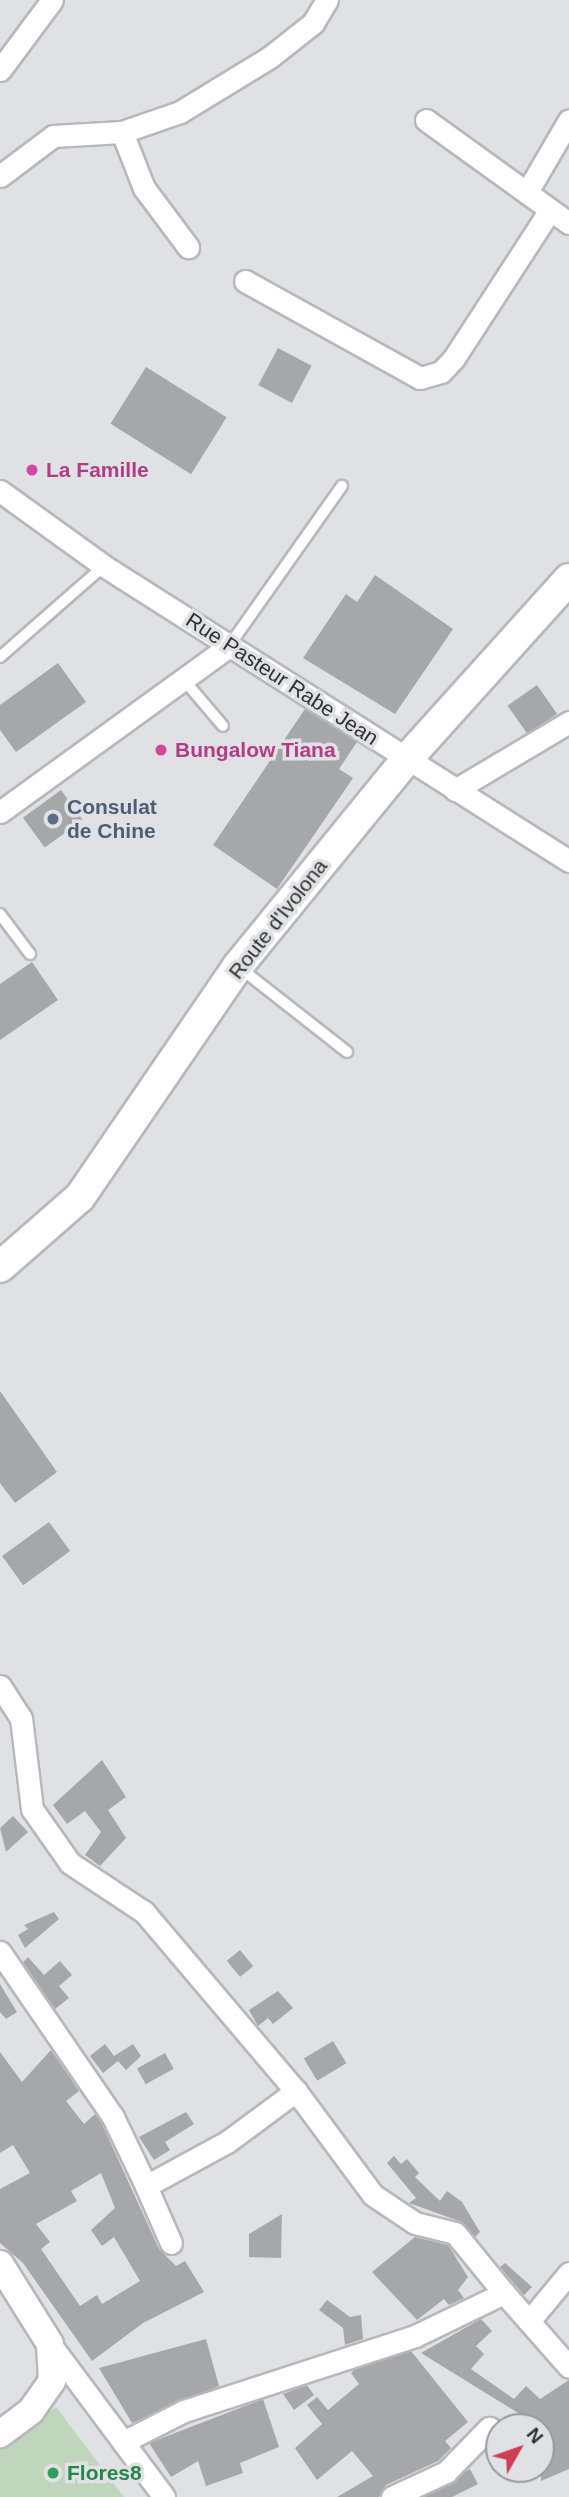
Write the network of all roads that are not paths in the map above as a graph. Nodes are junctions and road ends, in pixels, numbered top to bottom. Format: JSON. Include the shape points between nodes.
{"nodes":[{"id":1,"x":52,"y":0,"type":"edge"},
{"id":2,"x":327,"y":0,"type":"edge"},
{"id":3,"x":0,"y":70,"type":"edge"},
{"id":4,"x":426,"y":120,"type":"dead end"},
{"id":5,"x":569,"y":120,"type":"edge"},
{"id":6,"x":122,"y":132,"type":"junction"},
{"id":7,"x":0,"y":176,"type":"edge"},
{"id":8,"x":527,"y":192,"type":"junction"},
{"id":9,"x":550,"y":210,"type":"junction"},
{"id":10,"x":569,"y":223,"type":"edge"},
{"id":11,"x":188,"y":247,"type":"dead end"},
{"id":12,"x":245,"y":281,"type":"dead end"},
{"id":13,"x":342,"y":486,"type":"dead end"},
{"id":14,"x":0,"y":491,"type":"edge"},
{"id":15,"x":104,"y":566,"type":"junction"},
{"id":16,"x":569,"y":579,"type":"edge"},
{"id":17,"x":229,"y":646,"type":"junction"},
{"id":18,"x":0,"y":657,"type":"edge"},
{"id":19,"x":184,"y":680,"type":"junction"},
{"id":20,"x":569,"y":722,"type":"edge"},
{"id":21,"x":223,"y":726,"type":"dead end"},
{"id":22,"x":407,"y":759,"type":"junction"},
{"id":23,"x":455,"y":790,"type":"junction"},
{"id":24,"x":0,"y":812,"type":"edge"},
{"id":25,"x":569,"y":861,"type":"edge"},
{"id":26,"x":0,"y":914,"type":"edge"},
{"id":27,"x":30,"y":954,"type":"dead end"},
{"id":28,"x":238,"y":966,"type":"junction"},
{"id":29,"x":347,"y":1052,"type":"dead end"},
{"id":30,"x":0,"y":1267,"type":"edge"},
{"id":31,"x":0,"y":1686,"type":"edge"},
{"id":32,"x":0,"y":1952,"type":"edge"},
{"id":33,"x":296,"y":2091,"type":"junction"},
{"id":34,"x":146,"y":2186,"type":"junction"},
{"id":35,"x":171,"y":2243,"type":"dead end"},
{"id":36,"x":0,"y":2264,"type":"edge"},
{"id":37,"x":569,"y":2273,"type":"edge"},
{"id":38,"x":505,"y":2293,"type":"junction"},
{"id":39,"x":530,"y":2320,"type":"junction"},
{"id":40,"x":50,"y":2344,"type":"junction"},
{"id":41,"x":569,"y":2367,"type":"edge"},
{"id":42,"x":485,"y":2432,"type":"edge"},
{"id":43,"x":0,"y":2434,"type":"edge"},
{"id":44,"x":123,"y":2442,"type":"junction"},
{"id":45,"x":164,"y":2497,"type":"edge"},
{"id":46,"x":392,"y":2497,"type":"edge"}],
"edges":[{"from":1,"to":3,"type":"street"},
{"from":2,"to":6,"type":"street","via":[[313,23],[270,58],[180,112]]},
{"from":4,"to":8,"type":"street"},
{"from":5,"to":8,"type":"street"},
{"from":6,"to":7,"type":"street","via":[[53,136]]},
{"from":6,"to":11,"type":"street","via":[[144,188]]},
{"from":8,"to":9,"type":"street"},
{"from":9,"to":10,"type":"street"},
{"from":9,"to":12,"type":"street","via":[[454,358],[440,372],[420,378]]},
{"from":13,"to":17,"type":"lane"},
{"from":14,"to":15,"type":"street","name":"Rue Pasteur Rabe Jean"},
{"from":15,"to":17,"type":"street","name":"Rue Pasteur Rabe Jean"},
{"from":15,"to":18,"type":"lane"},
{"from":16,"to":22,"type":"main road","name":"Route d'Ivolona"},
{"from":17,"to":19,"type":"street"},
{"from":17,"to":22,"type":"street","name":"Rue Pasteur Rabe Jean"},
{"from":19,"to":21,"type":"lane"},
{"from":19,"to":24,"type":"street"},
{"from":20,"to":23,"type":"street"},
{"from":22,"to":23,"type":"street","name":"Rue Pasteur Rabe Jean"},
{"from":22,"to":28,"type":"main road","name":"Route d'Ivolona"},
{"from":23,"to":25,"type":"street","name":"Rue Pasteur Rabe Jean"},
{"from":26,"to":27,"type":"lane"},
{"from":28,"to":29,"type":"lane"},
{"from":28,"to":30,"type":"main road","name":"Route d'Ivolona","via":[[80,1196]]},
{"from":31,"to":33,"type":"street","via":[[21,1718],[32,1809],[70,1863],[144,1912]]},
{"from":32,"to":34,"type":"street","via":[[113,2117]]},
{"from":33,"to":34,"type":"street","via":[[227,2141]]},
{"from":33,"to":38,"type":"street","via":[[373,2195],[415,2223],[455,2233]]},
{"from":34,"to":35,"type":"street"},
{"from":36,"to":40,"type":"street"},
{"from":37,"to":39,"type":"street"},
{"from":38,"to":39,"type":"street"},
{"from":38,"to":44,"type":"street","via":[[415,2336],[184,2411]]},
{"from":39,"to":41,"type":"street"},
{"from":40,"to":43,"type":"street","via":[[52,2381],[31,2412]]},
{"from":40,"to":44,"type":"street"},
{"from":42,"to":46,"type":"street","via":[[446,2472]]},
{"from":44,"to":45,"type":"street"}]}
